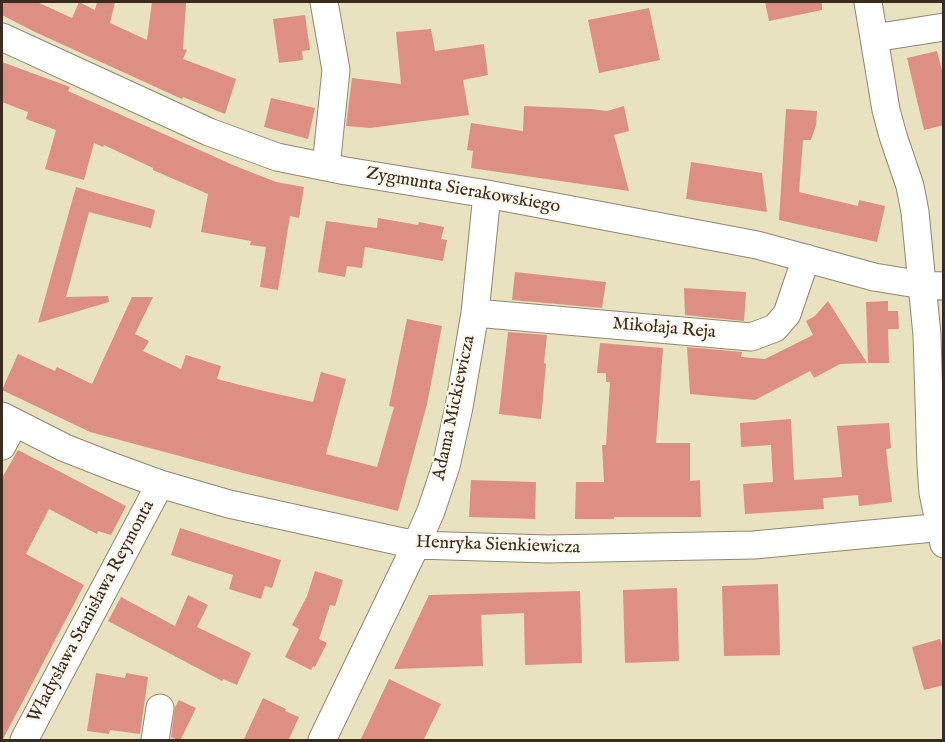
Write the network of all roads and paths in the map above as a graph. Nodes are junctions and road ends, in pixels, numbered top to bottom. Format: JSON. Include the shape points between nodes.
{"nodes":[{"id":1,"x":324,"y":2,"type":"edge"},
{"id":2,"x":868,"y":2,"type":"edge"},
{"id":3,"x":944,"y":27,"type":"edge"},
{"id":4,"x":2,"y":37,"type":"edge"},
{"id":5,"x":874,"y":39,"type":"junction"},
{"id":6,"x":326,"y":167,"type":"junction"},
{"id":7,"x":487,"y":194,"type":"junction"},
{"id":8,"x":806,"y":258,"type":"junction"},
{"id":9,"x":933,"y":285,"type":"edge"},
{"id":10,"x":475,"y":313,"type":"junction"},
{"id":11,"x":8,"y":419,"type":"edge"},
{"id":12,"x":2,"y":446,"type":"edge"},
{"id":13,"x":160,"y":484,"type":"junction"},
{"id":14,"x":942,"y":533,"type":"edge"},
{"id":15,"x":416,"y":545,"type":"junction"},
{"id":16,"x":160,"y":708,"type":"dead end"},
{"id":17,"x":24,"y":741,"type":"edge"},
{"id":18,"x":154,"y":741,"type":"edge"},
{"id":19,"x":322,"y":741,"type":"edge"}],
"edges":[{"from":1,"to":6,"type":"street","via":[[336,70]]},
{"from":2,"to":5,"type":"street"},
{"from":3,"to":5,"type":"street"},
{"from":4,"to":6,"type":"street","name":"Zygmunta Sierakowskiego","via":[[209,132],[277,157]]},
{"from":5,"to":9,"type":"street","via":[[886,110],[910,186]]},
{"from":6,"to":7,"type":"street","name":"Zygmunta Sierakowskiego"},
{"from":7,"to":8,"type":"street","name":"Zygmunta Sierakowskiego","via":[[757,244]]},
{"from":7,"to":10,"type":"street","name":"Adama Mickiewicza"},
{"from":8,"to":9,"type":"street","name":"Zygmunta Sierakowskiego","via":[[874,277]]},
{"from":8,"to":10,"type":"street","name":"Mikołaja Reja","via":[[787,314],[775,328],[751,336]]},
{"from":9,"to":14,"type":"street","via":[[927,335],[931,465]]},
{"from":10,"to":15,"type":"street","name":"Adama Mickiewicza","via":[[446,466]]},
{"from":11,"to":12,"type":"street"},
{"from":11,"to":13,"type":"street","name":"Henryka Sienkiewicza","via":[[65,448]]},
{"from":13,"to":15,"type":"street","name":"Henryka Sienkiewicza","via":[[229,504]]},
{"from":13,"to":17,"type":"street","name":"Władysława Stanisława Reymonta"},
{"from":14,"to":15,"type":"street","name":"Henryka Sienkiewicza","via":[[754,545],[548,549]]},
{"from":15,"to":19,"type":"street","name":"Adama Mickiewicza"},
{"from":16,"to":18,"type":"street"}]}
